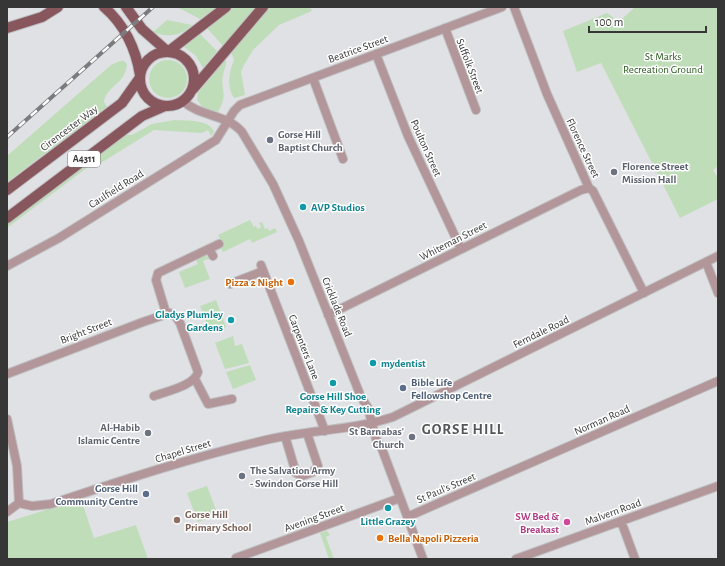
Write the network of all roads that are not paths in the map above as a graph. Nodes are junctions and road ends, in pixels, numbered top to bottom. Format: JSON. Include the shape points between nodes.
{"nodes":[{"id":1,"x":104,"y":7,"type":"edge"},
{"id":2,"x":126,"y":7,"type":"edge"},
{"id":3,"x":226,"y":7,"type":"edge"},
{"id":4,"x":263,"y":7,"type":"edge"},
{"id":5,"x":502,"y":7,"type":"edge"},
{"id":6,"x":514,"y":7,"type":"edge"},
{"id":7,"x":55,"y":8,"type":"edge"},
{"id":8,"x":7,"y":28,"type":"edge"},
{"id":9,"x":445,"y":28,"type":"junction"},
{"id":10,"x":168,"y":51,"type":"junction"},
{"id":11,"x":376,"y":54,"type":"junction"},
{"id":12,"x":140,"y":77,"type":"junction"},
{"id":13,"x":313,"y":78,"type":"junction"},
{"id":14,"x":192,"y":90,"type":"junction"},
{"id":15,"x":183,"y":101,"type":"junction"},
{"id":16,"x":165,"y":106,"type":"junction"},
{"id":17,"x":476,"y":110,"type":"dead end"},
{"id":18,"x":228,"y":121,"type":"junction"},
{"id":19,"x":343,"y":159,"type":"dead end"},
{"id":20,"x":589,"y":188,"type":"junction"},
{"id":21,"x":7,"y":190,"type":"edge"},
{"id":22,"x":7,"y":218,"type":"edge"},
{"id":23,"x":219,"y":244,"type":"dead end"},
{"id":24,"x":461,"y":249,"type":"junction"},
{"id":25,"x":718,"y":256,"type":"edge"},
{"id":26,"x":706,"y":262,"type":"junction"},
{"id":27,"x":7,"y":266,"type":"edge"},
{"id":28,"x":230,"y":284,"type":"dead end"},
{"id":29,"x":644,"y":293,"type":"junction"},
{"id":30,"x":718,"y":293,"type":"edge"},
{"id":31,"x":170,"y":314,"type":"junction"},
{"id":32,"x":328,"y":315,"type":"junction"},
{"id":33,"x":7,"y":374,"type":"edge"},
{"id":34,"x":195,"y":379,"type":"junction"},
{"id":35,"x":718,"y":381,"type":"edge"},
{"id":36,"x":154,"y":396,"type":"dead end"},
{"id":37,"x":232,"y":399,"type":"dead end"},
{"id":38,"x":7,"y":419,"type":"edge"},
{"id":39,"x":372,"y":423,"type":"junction"},
{"id":40,"x":325,"y":431,"type":"junction"},
{"id":41,"x":307,"y":433,"type":"junction"},
{"id":42,"x":285,"y":436,"type":"junction"},
{"id":43,"x":495,"y":479,"type":"joint"},
{"id":44,"x":718,"y":486,"type":"edge"},
{"id":45,"x":400,"y":498,"type":"junction"},
{"id":46,"x":20,"y":503,"type":"junction"},
{"id":47,"x":7,"y":512,"type":"edge"},
{"id":48,"x":407,"y":516,"type":"junction"},
{"id":49,"x":622,"y":521,"type":"junction"},
{"id":50,"x":531,"y":556,"type":"edge"},
{"id":51,"x":236,"y":558,"type":"edge"},
{"id":52,"x":423,"y":559,"type":"edge"},
{"id":53,"x":516,"y":559,"type":"edge"},
{"id":54,"x":635,"y":559,"type":"edge"}],
"edges":[{"from":1,"to":12,"type":"main road","via":[[130,40],[136,54]]},
{"from":2,"to":10,"type":"main road","via":[[142,29]]},
{"from":3,"to":10,"type":"main road"},
{"from":4,"to":14,"type":"main road"},
{"from":5,"to":9,"type":"street","name":"Beatrice Street"},
{"from":6,"to":20,"type":"street","name":"Florence Street","via":[[546,94]]},
{"from":7,"to":8,"type":"main road","via":[[42,17]]},
{"from":9,"to":11,"type":"street","name":"Beatrice Street"},
{"from":9,"to":17,"type":"street","name":"Suffolk Street"},
{"from":10,"to":12,"type":"main road","number":"A4311","via":[[149,58]]},
{"from":10,"to":14,"type":"main road","via":[[185,58],[192,67],[195,79]]},
{"from":11,"to":13,"type":"street","name":"Beatrice Street"},
{"from":11,"to":24,"type":"street","name":"Poulton Street","via":[[408,136]]},
{"from":12,"to":16,"type":"main road","via":[[142,90],[149,99]]},
{"from":12,"to":21,"type":"main road","name":"Cirencester Way","number":"A4311","via":[[122,102]]},
{"from":13,"to":18,"type":"street","name":"Beatrice Street","via":[[240,105]]},
{"from":13,"to":19,"type":"street"},
{"from":14,"to":15,"type":"main road"},
{"from":15,"to":16,"type":"main road","number":"A4311"},
{"from":15,"to":18,"type":"street","name":"Cricklade Road","via":[[194,110]]},
{"from":16,"to":22,"type":"main road","number":"A4311","via":[[142,116]]},
{"from":18,"to":27,"type":"street","name":"Caulfield Road","via":[[216,140],[59,238]]},
{"from":18,"to":32,"type":"street","name":"Cricklade Road","via":[[242,132],[273,185],[299,241]]},
{"from":20,"to":24,"type":"street","name":"Whiteman Street"},
{"from":20,"to":29,"type":"street","name":"Florence Street","via":[[593,190]]},
{"from":23,"to":31,"type":"street","via":[[211,252],[158,273],[156,280]]},
{"from":24,"to":32,"type":"street","name":"Whiteman Street"},
{"from":25,"to":26,"type":"street","name":"Ferndale Road"},
{"from":26,"to":29,"type":"street","name":"Ferndale Road"},
{"from":26,"to":30,"type":"street"},
{"from":28,"to":40,"type":"street","name":"Carpenters Lane","via":[[264,271]]},
{"from":29,"to":39,"type":"street","name":"Ferndale Road","via":[[398,415]]},
{"from":31,"to":33,"type":"street","name":"Bright Street"},
{"from":31,"to":34,"type":"street","via":[[180,322],[198,366]]},
{"from":32,"to":39,"type":"street","name":"Cricklade Road"},
{"from":34,"to":36,"type":"street"},
{"from":34,"to":37,"type":"street","via":[[208,404]]},
{"from":35,"to":43,"type":"street","name":"Norman Road"},
{"from":38,"to":46,"type":"street","via":[[17,466]]},
{"from":39,"to":40,"type":"street","name":"Chapel Street"},
{"from":39,"to":45,"type":"street","name":"Cricklade Road"},
{"from":40,"to":41,"type":"street","name":"Chapel Street"},
{"from":41,"to":42,"type":"street","name":"Chapel Street"},
{"from":41,"to":42,"type":"street","via":[[318,466],[313,472],[302,476],[296,473]]},
{"from":42,"to":46,"type":"street","name":"Chapel Street","via":[[235,447],[51,504],[32,506]]},
{"from":43,"to":48,"type":"street","name":"St Paul's Street"},
{"from":44,"to":49,"type":"street","name":"Malvern Road"},
{"from":45,"to":48,"type":"street","name":"Cricklade Road"},
{"from":45,"to":51,"type":"street","name":"Avening Street"},
{"from":46,"to":47,"type":"street"},
{"from":48,"to":52,"type":"street","name":"Cricklade Road"},
{"from":49,"to":50,"type":"street","name":"Malvern Road"},
{"from":49,"to":54,"type":"street"},
{"from":50,"to":53,"type":"street","name":"Malvern Road"}]}
